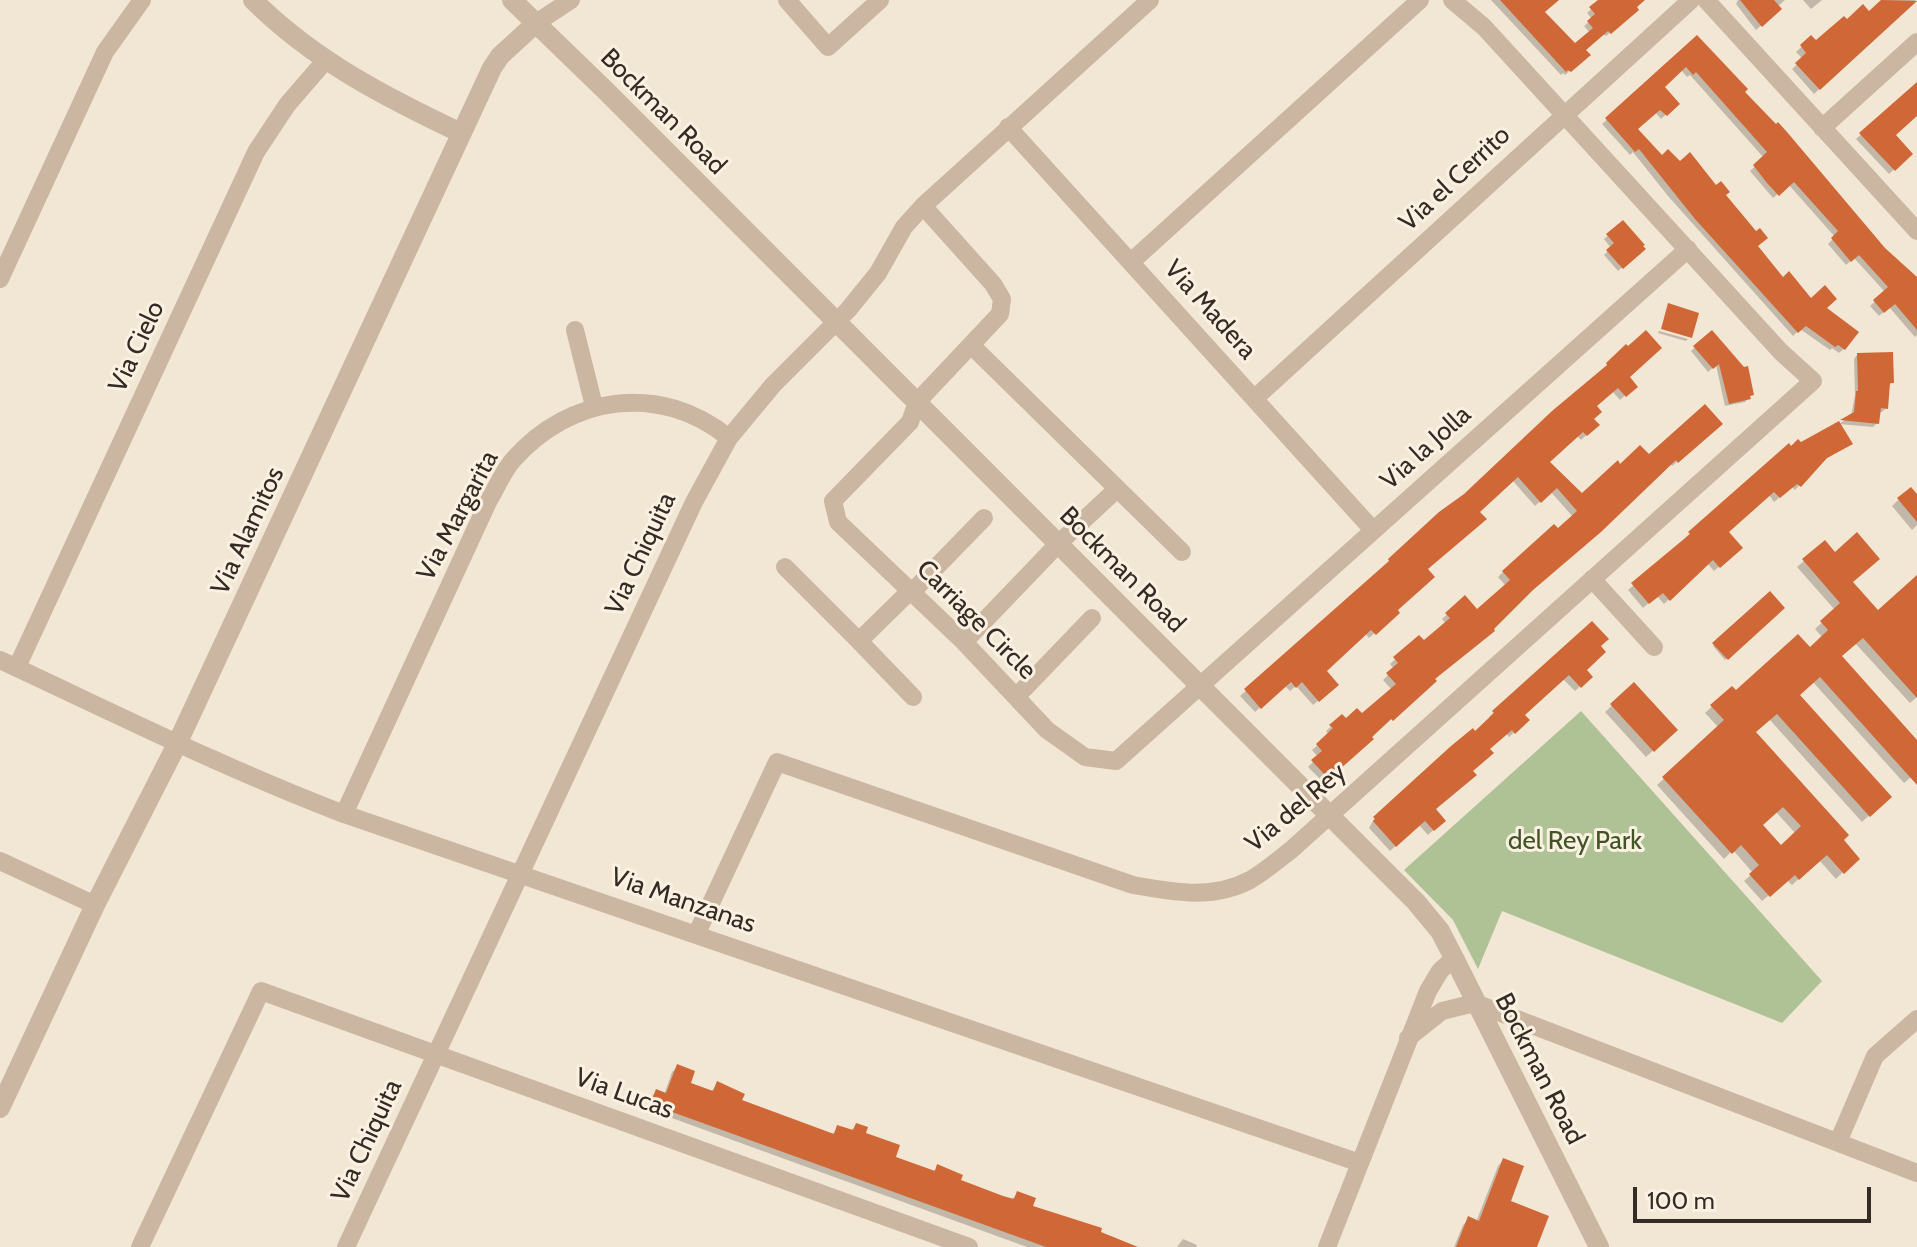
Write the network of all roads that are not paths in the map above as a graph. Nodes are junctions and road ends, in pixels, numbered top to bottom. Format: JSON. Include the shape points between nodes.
{"nodes":[{"id":1,"x":142,"y":0,"type":"edge"},
{"id":2,"x":253,"y":0,"type":"edge"},
{"id":3,"x":512,"y":0,"type":"edge"},
{"id":4,"x":571,"y":0,"type":"edge"},
{"id":5,"x":787,"y":0,"type":"edge"},
{"id":6,"x":880,"y":0,"type":"edge"},
{"id":7,"x":1150,"y":0,"type":"edge"},
{"id":8,"x":1420,"y":0,"type":"edge"},
{"id":9,"x":1452,"y":0,"type":"edge"},
{"id":10,"x":1691,"y":0,"type":"edge"},
{"id":11,"x":1706,"y":0,"type":"edge"},
{"id":12,"x":536,"y":23,"type":"junction"},
{"id":13,"x":1917,"y":42,"type":"edge"},
{"id":14,"x":325,"y":61,"type":"junction"},
{"id":15,"x":1564,"y":113,"type":"junction"},
{"id":16,"x":1008,"y":127,"type":"junction"},
{"id":17,"x":1822,"y":128,"type":"junction"},
{"id":18,"x":461,"y":133,"type":"junction"},
{"id":19,"x":923,"y":206,"type":"junction"},
{"id":20,"x":1917,"y":231,"type":"edge"},
{"id":21,"x":1688,"y":249,"type":"junction"},
{"id":22,"x":1131,"y":262,"type":"junction"},
{"id":23,"x":0,"y":279,"type":"edge"},
{"id":24,"x":836,"y":322,"type":"junction"},
{"id":25,"x":575,"y":330,"type":"dead end"},
{"id":26,"x":972,"y":346,"type":"junction"},
{"id":27,"x":1255,"y":398,"type":"junction"},
{"id":28,"x":917,"y":402,"type":"junction"},
{"id":29,"x":594,"y":406,"type":"junction"},
{"id":30,"x":729,"y":438,"type":"junction"},
{"id":31,"x":1117,"y":489,"type":"junction"},
{"id":32,"x":984,"y":518,"type":"dead end"},
{"id":33,"x":1373,"y":530,"type":"junction"},
{"id":34,"x":1059,"y":543,"type":"junction"},
{"id":35,"x":1182,"y":552,"type":"dead end"},
{"id":36,"x":785,"y":567,"type":"dead end"},
{"id":37,"x":1592,"y":579,"type":"junction"},
{"id":38,"x":911,"y":592,"type":"junction"},
{"id":39,"x":1092,"y":618,"type":"dead end"},
{"id":40,"x":859,"y":641,"type":"junction"},
{"id":41,"x":964,"y":642,"type":"junction"},
{"id":42,"x":1654,"y":647,"type":"dead end"},
{"id":43,"x":8,"y":664,"type":"edge"},
{"id":44,"x":1201,"y":686,"type":"junction"},
{"id":45,"x":913,"y":697,"type":"dead end"},
{"id":46,"x":1016,"y":697,"type":"junction"},
{"id":47,"x":177,"y":744,"type":"junction"},
{"id":48,"x":344,"y":814,"type":"junction"},
{"id":49,"x":1329,"y":815,"type":"junction"},
{"id":50,"x":0,"y":861,"type":"edge"},
{"id":51,"x":520,"y":873,"type":"junction"},
{"id":52,"x":95,"y":905,"type":"junction"},
{"id":53,"x":697,"y":933,"type":"junction"},
{"id":54,"x":1454,"y":958,"type":"junction"},
{"id":55,"x":1475,"y":1003,"type":"junction"},
{"id":56,"x":1917,"y":1019,"type":"edge"},
{"id":57,"x":1408,"y":1038,"type":"junction"},
{"id":58,"x":436,"y":1054,"type":"junction"},
{"id":59,"x":0,"y":1108,"type":"edge"},
{"id":60,"x":1838,"y":1142,"type":"junction"},
{"id":61,"x":1360,"y":1163,"type":"junction"},
{"id":62,"x":1917,"y":1173,"type":"edge"},
{"id":63,"x":140,"y":1247,"type":"edge"},
{"id":64,"x":346,"y":1247,"type":"edge"},
{"id":65,"x":969,"y":1247,"type":"edge"},
{"id":66,"x":1327,"y":1247,"type":"edge"},
{"id":67,"x":1599,"y":1247,"type":"edge"}],
"edges":[{"from":1,"to":23,"type":"street","via":[[105,52]]},
{"from":2,"to":14,"type":"street"},
{"from":3,"to":12,"type":"street","name":"Bockman Road"},
{"from":4,"to":12,"type":"street","name":"Via Alamitos"},
{"from":5,"to":6,"type":"street","via":[[828,47]]},
{"from":7,"to":16,"type":"street","name":"Via Chiquita"},
{"from":8,"to":22,"type":"street"},
{"from":9,"to":15,"type":"street"},
{"from":10,"to":15,"type":"street","name":"Via el Cerrito"},
{"from":11,"to":17,"type":"street"},
{"from":12,"to":18,"type":"street","name":"Via Alamitos","via":[[500,56]]},
{"from":12,"to":24,"type":"street","name":"Bockman Road"},
{"from":13,"to":17,"type":"street"},
{"from":14,"to":18,"type":"street"},
{"from":14,"to":43,"type":"street","name":"Via Cielo","via":[[256,152]]},
{"from":15,"to":21,"type":"street"},
{"from":15,"to":27,"type":"street","name":"Via el Cerrito"},
{"from":16,"to":19,"type":"street","name":"Via Chiquita"},
{"from":16,"to":22,"type":"street","name":"Via Madera"},
{"from":17,"to":20,"type":"street"},
{"from":18,"to":47,"type":"street","name":"Via Alamitos"},
{"from":19,"to":24,"type":"street","name":"Via Chiquita","via":[[904,227],[878,273]]},
{"from":19,"to":26,"type":"street","via":[[1002,299],[1000,314]]},
{"from":21,"to":33,"type":"street","name":"Via la Jolla"},
{"from":21,"to":37,"type":"street","name":"Via del Rey","via":[[1813,381]]},
{"from":22,"to":27,"type":"street","name":"Via Madera"},
{"from":24,"to":28,"type":"street","name":"Bockman Road"},
{"from":24,"to":30,"type":"street","name":"Via Chiquita"},
{"from":25,"to":29,"type":"street"},
{"from":26,"to":28,"type":"street"},
{"from":26,"to":31,"type":"street"},
{"from":27,"to":33,"type":"street","name":"Via Madera"},
{"from":28,"to":34,"type":"street","name":"Bockman Road"},
{"from":28,"to":38,"type":"street","name":"Carriage Circle","via":[[910,422],[833,501],[838,522]]},
{"from":29,"to":30,"type":"street","name":"Via Margarita","via":[[628,402],[672,408],[716,426]]},
{"from":29,"to":48,"type":"street","name":"Via Margarita","via":[[553,424],[512,461],[488,502]]},
{"from":30,"to":51,"type":"street","name":"Via Chiquita"},
{"from":31,"to":34,"type":"street"},
{"from":31,"to":35,"type":"street"},
{"from":32,"to":38,"type":"street"},
{"from":33,"to":44,"type":"street","name":"Via la Jolla"},
{"from":34,"to":41,"type":"street"},
{"from":34,"to":44,"type":"street","name":"Bockman Road"},
{"from":36,"to":40,"type":"street"},
{"from":37,"to":42,"type":"street"},
{"from":37,"to":49,"type":"street","name":"Via del Rey"},
{"from":38,"to":40,"type":"street"},
{"from":38,"to":41,"type":"street","name":"Carriage Circle"},
{"from":39,"to":46,"type":"street"},
{"from":40,"to":45,"type":"street"},
{"from":41,"to":46,"type":"street","name":"Carriage Circle"},
{"from":43,"to":47,"type":"street","name":"Via Manzanas"},
{"from":44,"to":46,"type":"street","name":"Carriage Circle","via":[[1116,761],[1085,757],[1047,730]]},
{"from":44,"to":49,"type":"street","name":"Bockman Road"},
{"from":47,"to":48,"type":"street","name":"Via Manzanas"},
{"from":47,"to":52,"type":"street","name":"Via Alamitos"},
{"from":48,"to":51,"type":"street","name":"Via Manzanas"},
{"from":49,"to":53,"type":"street","name":"Via del Rey","via":[[1250,880],[1188,894],[1133,885],[777,762]]},
{"from":49,"to":54,"type":"street","name":"Bockman Road","via":[[1416,902]]},
{"from":50,"to":52,"type":"street"},
{"from":51,"to":53,"type":"street","name":"Via Manzanas"},
{"from":51,"to":58,"type":"street","name":"Via Chiquita"},
{"from":52,"to":59,"type":"street","name":"Via Alamitos"},
{"from":53,"to":61,"type":"street","name":"Via Manzanas"},
{"from":54,"to":55,"type":"street","name":"Bockman Road"},
{"from":54,"to":57,"type":"street","via":[[1428,991]]},
{"from":55,"to":57,"type":"street","via":[[1442,1011]]},
{"from":55,"to":60,"type":"street"},
{"from":55,"to":67,"type":"street","name":"Bockman Road"},
{"from":56,"to":60,"type":"street","via":[[1875,1056]]},
{"from":57,"to":61,"type":"street"},
{"from":58,"to":63,"type":"street","name":"Via Lucas","via":[[261,991]]},
{"from":58,"to":64,"type":"street","name":"Via Chiquita"},
{"from":58,"to":65,"type":"street","name":"Via Lucas"},
{"from":60,"to":62,"type":"street"},
{"from":61,"to":66,"type":"street"}]}
